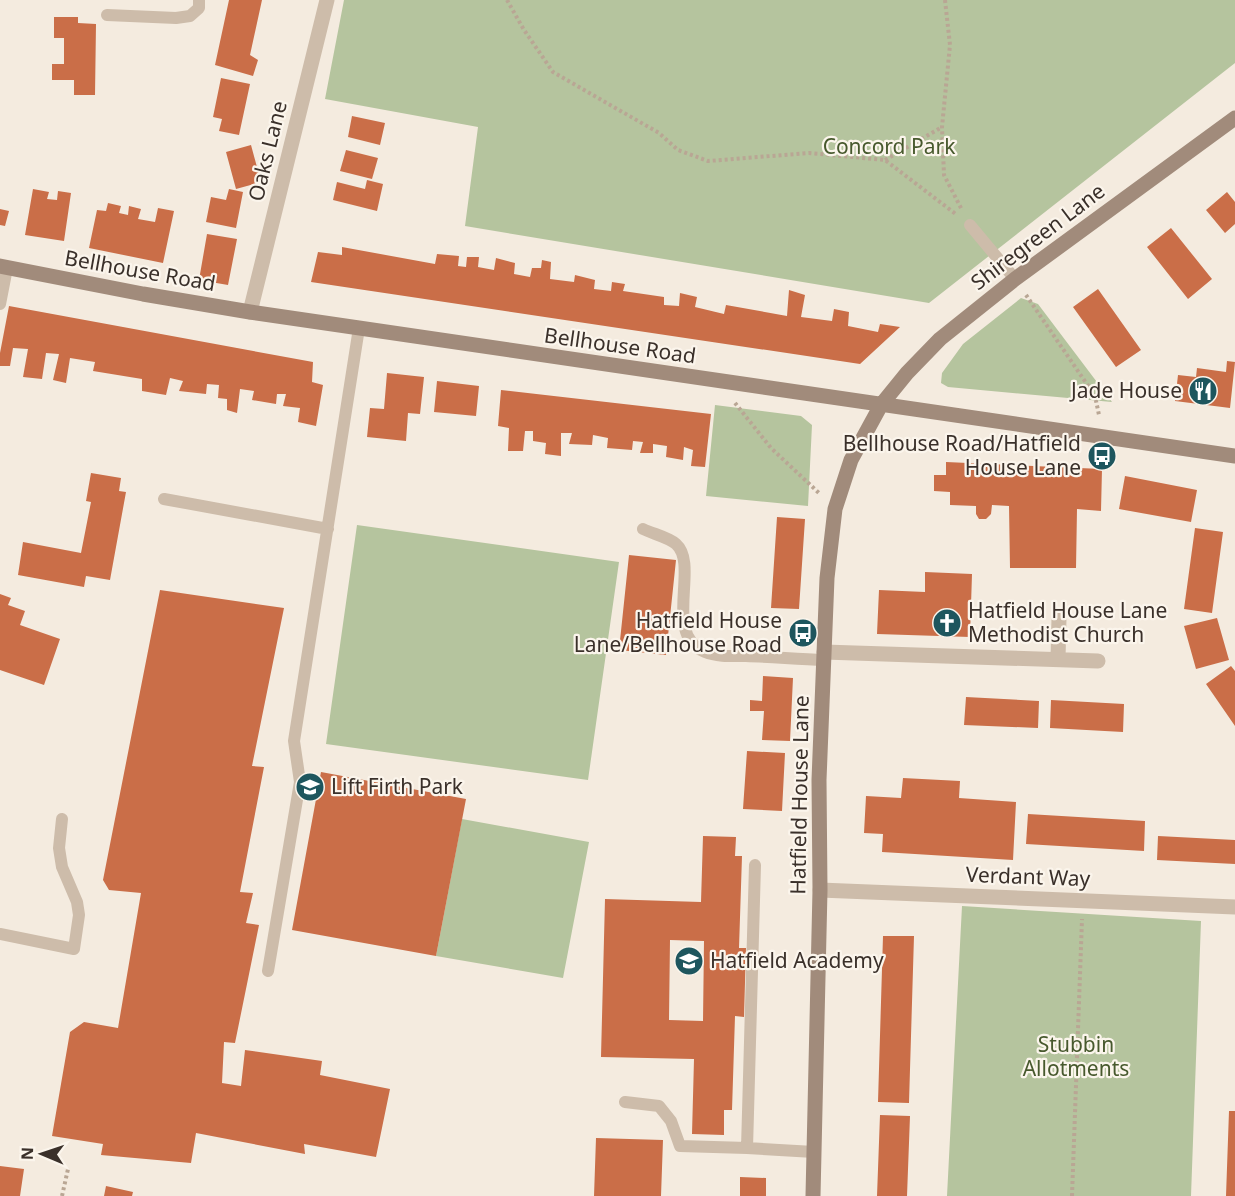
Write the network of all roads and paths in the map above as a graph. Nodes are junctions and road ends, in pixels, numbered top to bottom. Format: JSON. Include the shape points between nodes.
{"nodes":[{"id":1,"x":200,"y":0,"type":"edge"},
{"id":2,"x":327,"y":0,"type":"edge"},
{"id":3,"x":507,"y":0,"type":"edge"},
{"id":4,"x":945,"y":0,"type":"edge"},
{"id":5,"x":107,"y":15,"type":"dead end"},
{"id":6,"x":1235,"y":118,"type":"edge"},
{"id":7,"x":942,"y":127,"type":"junction"},
{"id":8,"x":885,"y":160,"type":"junction"},
{"id":9,"x":970,"y":225,"type":"junction"},
{"id":10,"x":4,"y":267,"type":"edge"},
{"id":11,"x":1015,"y":279,"type":"junction"},
{"id":12,"x":0,"y":304,"type":"edge"},
{"id":13,"x":250,"y":312,"type":"junction"},
{"id":14,"x":359,"y":328,"type":"junction"},
{"id":15,"x":718,"y":382,"type":"junction"},
{"id":16,"x":881,"y":405,"type":"junction"},
{"id":17,"x":1103,"y":437,"type":"junction"},
{"id":18,"x":1235,"y":456,"type":"edge"},
{"id":19,"x":164,"y":499,"type":"dead end"},
{"id":20,"x":836,"y":509,"type":"junction"},
{"id":21,"x":328,"y":529,"type":"junction"},
{"id":22,"x":643,"y":529,"type":"dead end"},
{"id":23,"x":1059,"y":618,"type":"dead end"},
{"id":24,"x":824,"y":656,"type":"junction"},
{"id":25,"x":1058,"y":659,"type":"junction"},
{"id":26,"x":1098,"y":661,"type":"dead end"},
{"id":27,"x":62,"y":819,"type":"dead end"},
{"id":28,"x":755,"y":865,"type":"dead end"},
{"id":29,"x":820,"y":890,"type":"junction"},
{"id":30,"x":1083,"y":900,"type":"junction"},
{"id":31,"x":1235,"y":907,"type":"edge"},
{"id":32,"x":0,"y":934,"type":"edge"},
{"id":33,"x":268,"y":971,"type":"dead end"},
{"id":34,"x":625,"y":1102,"type":"dead end"},
{"id":35,"x":747,"y":1148,"type":"junction"},
{"id":36,"x":814,"y":1152,"type":"junction"},
{"id":37,"x":68,"y":1169,"type":"dead end"},
{"id":38,"x":62,"y":1196,"type":"edge"},
{"id":39,"x":813,"y":1196,"type":"edge"},
{"id":40,"x":1072,"y":1196,"type":"edge"}],
"edges":[{"from":1,"to":5,"type":"lane","via":[[200,8],[190,16]]},
{"from":2,"to":13,"type":"street","name":"Oaks Lane"},
{"from":3,"to":8,"type":"path","via":[[553,72],[659,133],[678,150],[708,161],[809,153]]},
{"from":4,"to":7,"type":"path","via":[[950,45]]},
{"from":6,"to":11,"type":"street","name":"Shiregreen Lane"},
{"from":7,"to":8,"type":"path"},
{"from":7,"to":9,"type":"path","via":[[944,175]]},
{"from":8,"to":9,"type":"path"},
{"from":9,"to":11,"type":"lane"},
{"from":10,"to":12,"type":"lane"},
{"from":10,"to":13,"type":"street","name":"Bellhouse Road"},
{"from":11,"to":16,"type":"street","name":"Shiregreen Lane","via":[[940,339]]},
{"from":11,"to":17,"type":"path","via":[[1095,396]]},
{"from":13,"to":14,"type":"street","name":"Bellhouse Road"},
{"from":14,"to":15,"type":"street","name":"Bellhouse Road"},
{"from":14,"to":21,"type":"lane"},
{"from":15,"to":16,"type":"street","name":"Bellhouse Road"},
{"from":15,"to":20,"type":"path","via":[[771,448]]},
{"from":16,"to":17,"type":"street","name":"Bellhouse Road"},
{"from":16,"to":20,"type":"street","name":"Hatfield House Lane","via":[[851,460]]},
{"from":17,"to":18,"type":"street","name":"Bellhouse Road"},
{"from":19,"to":21,"type":"lane"},
{"from":20,"to":24,"type":"street","name":"Hatfield House Lane","via":[[827,578]]},
{"from":21,"to":33,"type":"lane","via":[[294,741],[300,782]]},
{"from":22,"to":24,"type":"lane","via":[[676,544],[681,551],[684,630],[705,652]]},
{"from":23,"to":25,"type":"street"},
{"from":24,"to":25,"type":"street"},
{"from":24,"to":29,"type":"street","name":"Hatfield House Lane"},
{"from":25,"to":26,"type":"street"},
{"from":27,"to":32,"type":"lane","via":[[62,867],[79,915],[75,949]]},
{"from":28,"to":35,"type":"lane"},
{"from":29,"to":30,"type":"street","name":"Verdant Way"},
{"from":29,"to":36,"type":"street","name":"Hatfield House Lane"},
{"from":30,"to":31,"type":"street","name":"Verdant Way"},
{"from":30,"to":40,"type":"path"},
{"from":34,"to":35,"type":"lane","via":[[659,1106],[671,1121],[680,1146]]},
{"from":35,"to":36,"type":"lane"},
{"from":36,"to":39,"type":"street","name":"Hatfield House Lane"},
{"from":37,"to":38,"type":"path"}]}
